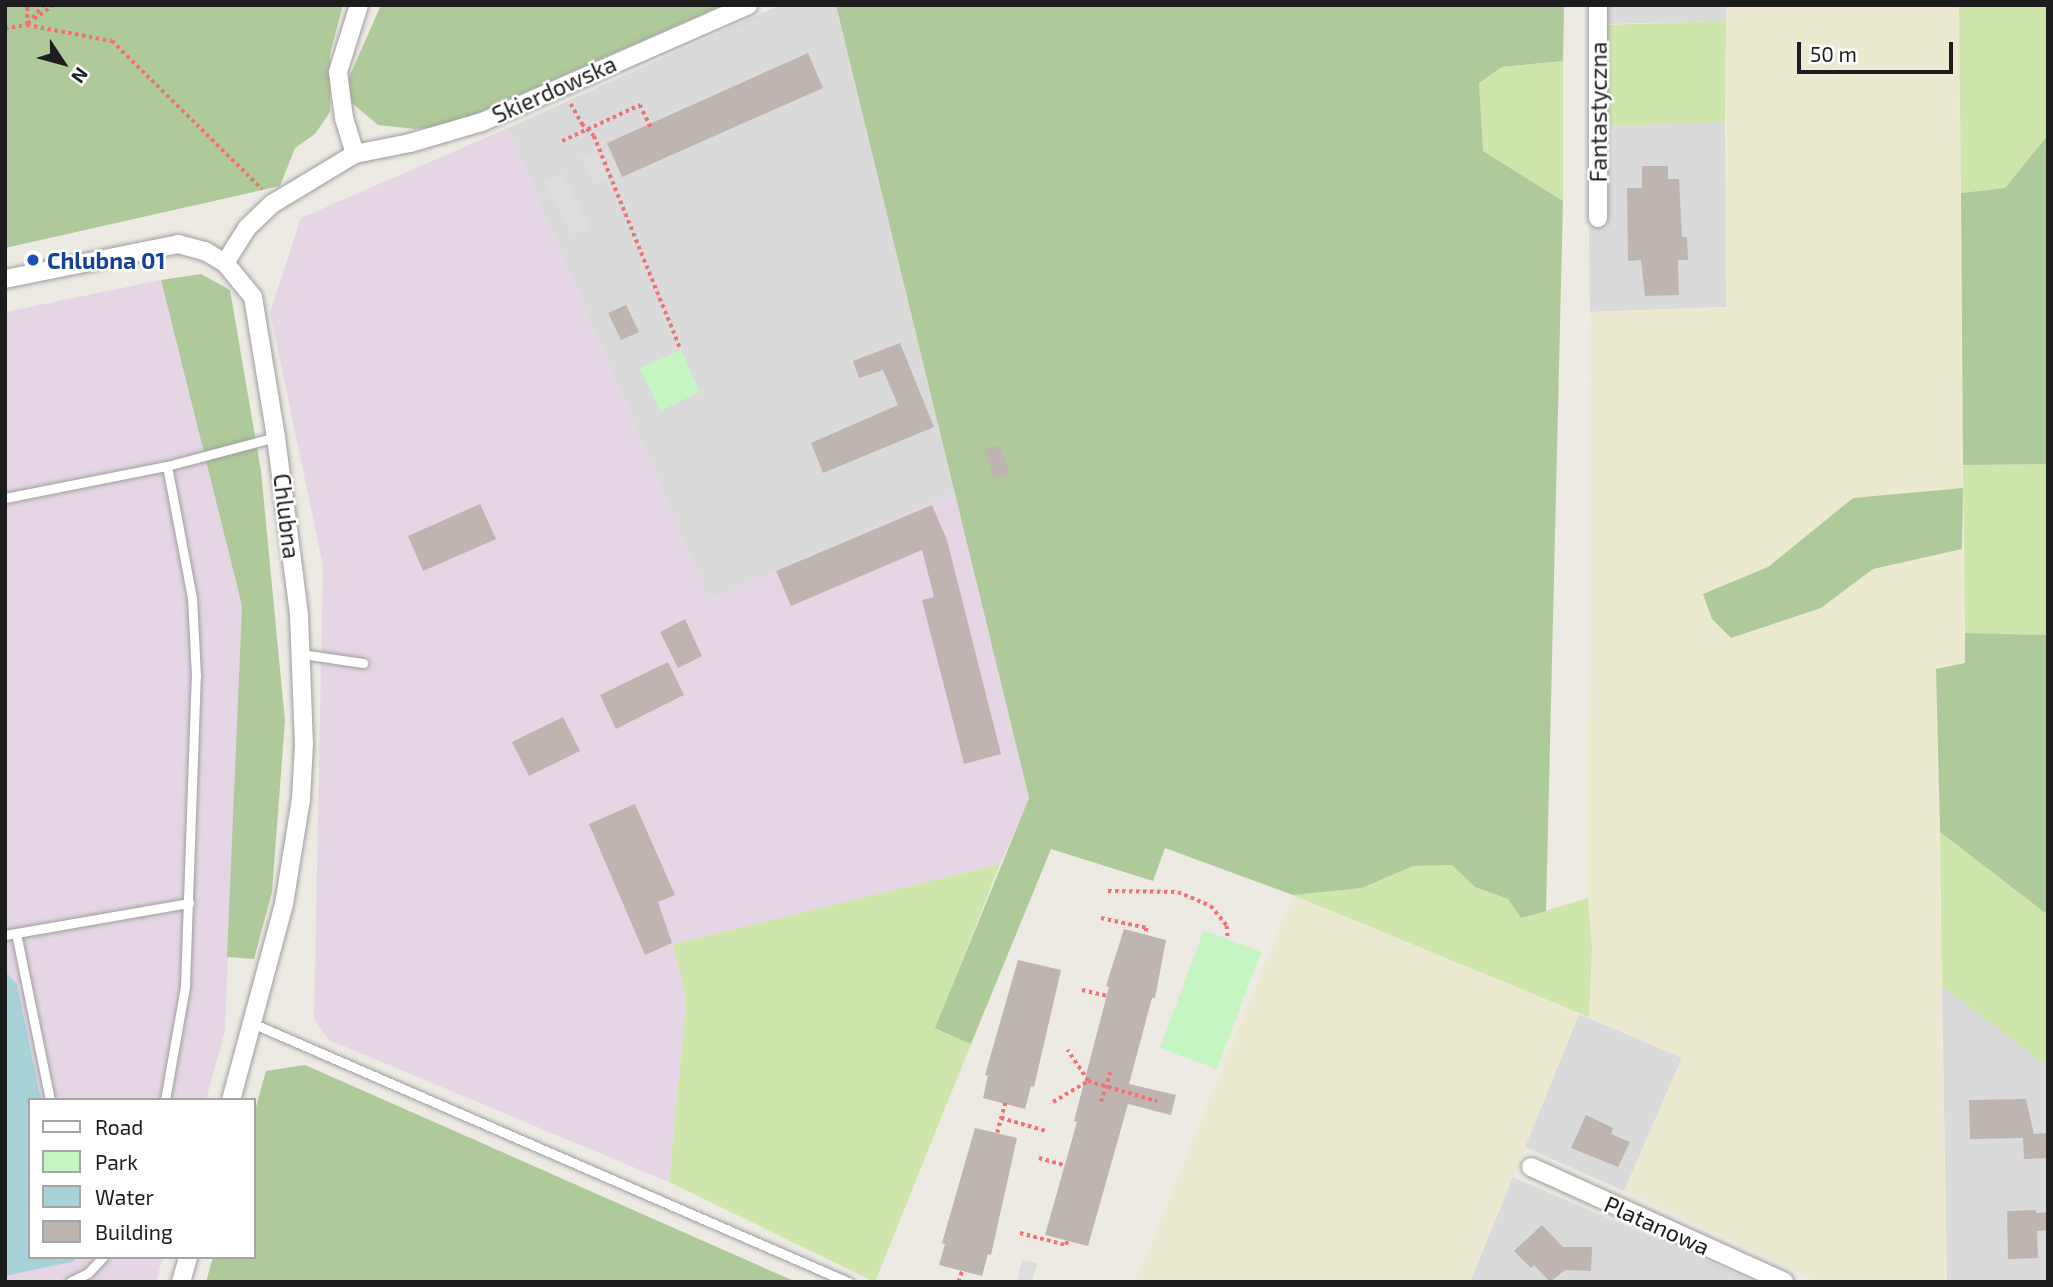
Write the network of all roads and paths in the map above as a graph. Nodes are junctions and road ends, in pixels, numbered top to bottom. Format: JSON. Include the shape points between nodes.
{"nodes":[{"id":1,"x":27,"y":5,"type":"edge"},
{"id":2,"x":44,"y":5,"type":"edge"},
{"id":3,"x":53,"y":5,"type":"edge"},
{"id":4,"x":359,"y":5,"type":"edge"},
{"id":5,"x":748,"y":5,"type":"edge"},
{"id":6,"x":1598,"y":5,"type":"edge"},
{"id":7,"x":27,"y":25,"type":"junction"},
{"id":8,"x":5,"y":28,"type":"edge"},
{"id":9,"x":562,"y":85,"type":"junction"},
{"id":10,"x":651,"y":128,"type":"dead end"},
{"id":11,"x":587,"y":129,"type":"junction"},
{"id":12,"x":562,"y":141,"type":"dead end"},
{"id":13,"x":355,"y":154,"type":"junction"},
{"id":14,"x":270,"y":196,"type":"dead end"},
{"id":15,"x":1598,"y":218,"type":"dead end"},
{"id":16,"x":225,"y":263,"type":"junction"},
{"id":17,"x":5,"y":279,"type":"edge"},
{"id":18,"x":681,"y":350,"type":"dead end"},
{"id":19,"x":276,"y":437,"type":"junction"},
{"id":20,"x":167,"y":466,"type":"junction"},
{"id":21,"x":5,"y":498,"type":"edge"},
{"id":22,"x":302,"y":654,"type":"junction"},
{"id":23,"x":363,"y":663,"type":"dead end"},
{"id":24,"x":1108,"y":891,"type":"dead end"},
{"id":25,"x":189,"y":903,"type":"junction"},
{"id":26,"x":1101,"y":918,"type":"dead end"},
{"id":27,"x":16,"y":933,"type":"junction"},
{"id":28,"x":5,"y":935,"type":"edge"},
{"id":29,"x":1145,"y":935,"type":"dead end"},
{"id":30,"x":1228,"y":939,"type":"dead end"},
{"id":31,"x":1082,"y":990,"type":"dead end"},
{"id":32,"x":1107,"y":996,"type":"dead end"},
{"id":33,"x":252,"y":1023,"type":"junction"},
{"id":34,"x":1067,"y":1050,"type":"dead end"},
{"id":35,"x":1110,"y":1072,"type":"dead end"},
{"id":36,"x":1087,"y":1081,"type":"junction"},
{"id":37,"x":1106,"y":1087,"type":"junction"},
{"id":38,"x":50,"y":1098,"type":"edge"},
{"id":39,"x":165,"y":1098,"type":"edge"},
{"id":40,"x":232,"y":1098,"type":"edge"},
{"id":41,"x":1157,"y":1101,"type":"dead end"},
{"id":42,"x":1054,"y":1102,"type":"dead end"},
{"id":43,"x":1101,"y":1102,"type":"dead end"},
{"id":44,"x":1005,"y":1103,"type":"dead end"},
{"id":45,"x":1001,"y":1118,"type":"junction"},
{"id":46,"x":1046,"y":1131,"type":"dead end"},
{"id":47,"x":997,"y":1133,"type":"dead end"},
{"id":48,"x":1039,"y":1158,"type":"dead end"},
{"id":49,"x":1063,"y":1165,"type":"dead end"},
{"id":50,"x":1531,"y":1167,"type":"dead end"},
{"id":51,"x":1020,"y":1233,"type":"dead end"},
{"id":52,"x":1067,"y":1240,"type":"dead end"},
{"id":53,"x":101,"y":1259,"type":"edge"},
{"id":54,"x":187,"y":1259,"type":"edge"},
{"id":55,"x":961,"y":1271,"type":"dead end"},
{"id":56,"x":71,"y":1282,"type":"edge"},
{"id":57,"x":181,"y":1282,"type":"edge"},
{"id":58,"x":848,"y":1282,"type":"edge"},
{"id":59,"x":958,"y":1282,"type":"edge"},
{"id":60,"x":1784,"y":1282,"type":"edge"}],
"edges":[{"from":1,"to":7,"type":"path"},
{"from":2,"to":7,"type":"path"},
{"from":3,"to":7,"type":"path"},
{"from":4,"to":13,"type":"street","via":[[338,72]]},
{"from":5,"to":9,"type":"street","name":"Skierdowska"},
{"from":6,"to":15,"type":"street","name":"Fantastyczna"},
{"from":7,"to":8,"type":"path"},
{"from":7,"to":14,"type":"path","via":[[112,41]]},
{"from":9,"to":11,"type":"path"},
{"from":9,"to":13,"type":"street","name":"Skierdowska","via":[[482,122]]},
{"from":10,"to":11,"type":"path","via":[[640,105]]},
{"from":11,"to":12,"type":"path"},
{"from":11,"to":18,"type":"path","via":[[594,136]]},
{"from":13,"to":16,"type":"street","via":[[272,204],[247,228]]},
{"from":16,"to":17,"type":"street","via":[[205,251],[178,244]]},
{"from":16,"to":19,"type":"street","name":"Chlubna","via":[[253,297]]},
{"from":19,"to":20,"type":"lane"},
{"from":19,"to":22,"type":"street","name":"Chlubna"},
{"from":20,"to":21,"type":"lane"},
{"from":20,"to":25,"type":"lane","via":[[195,634]]},
{"from":22,"to":23,"type":"lane"},
{"from":22,"to":33,"type":"street","name":"Chlubna","via":[[304,744],[295,846]]},
{"from":24,"to":30,"type":"path","via":[[1178,892],[1211,906],[1227,926]]},
{"from":25,"to":27,"type":"lane"},
{"from":25,"to":39,"type":"lane","via":[[185,986]]},
{"from":26,"to":29,"type":"path","via":[[1147,928]]},
{"from":27,"to":28,"type":"lane"},
{"from":27,"to":38,"type":"lane"},
{"from":31,"to":32,"type":"path"},
{"from":33,"to":40,"type":"street","name":"Chlubna"},
{"from":33,"to":58,"type":"lane"},
{"from":34,"to":36,"type":"path"},
{"from":35,"to":37,"type":"path"},
{"from":36,"to":37,"type":"path"},
{"from":36,"to":42,"type":"path"},
{"from":37,"to":41,"type":"path"},
{"from":37,"to":43,"type":"path"},
{"from":44,"to":45,"type":"path"},
{"from":45,"to":46,"type":"path"},
{"from":45,"to":47,"type":"path"},
{"from":48,"to":49,"type":"path"},
{"from":50,"to":60,"type":"street","name":"Platanowa"},
{"from":51,"to":52,"type":"path","via":[[1066,1245]]},
{"from":53,"to":56,"type":"lane"},
{"from":54,"to":57,"type":"street"},
{"from":55,"to":59,"type":"path"}]}
